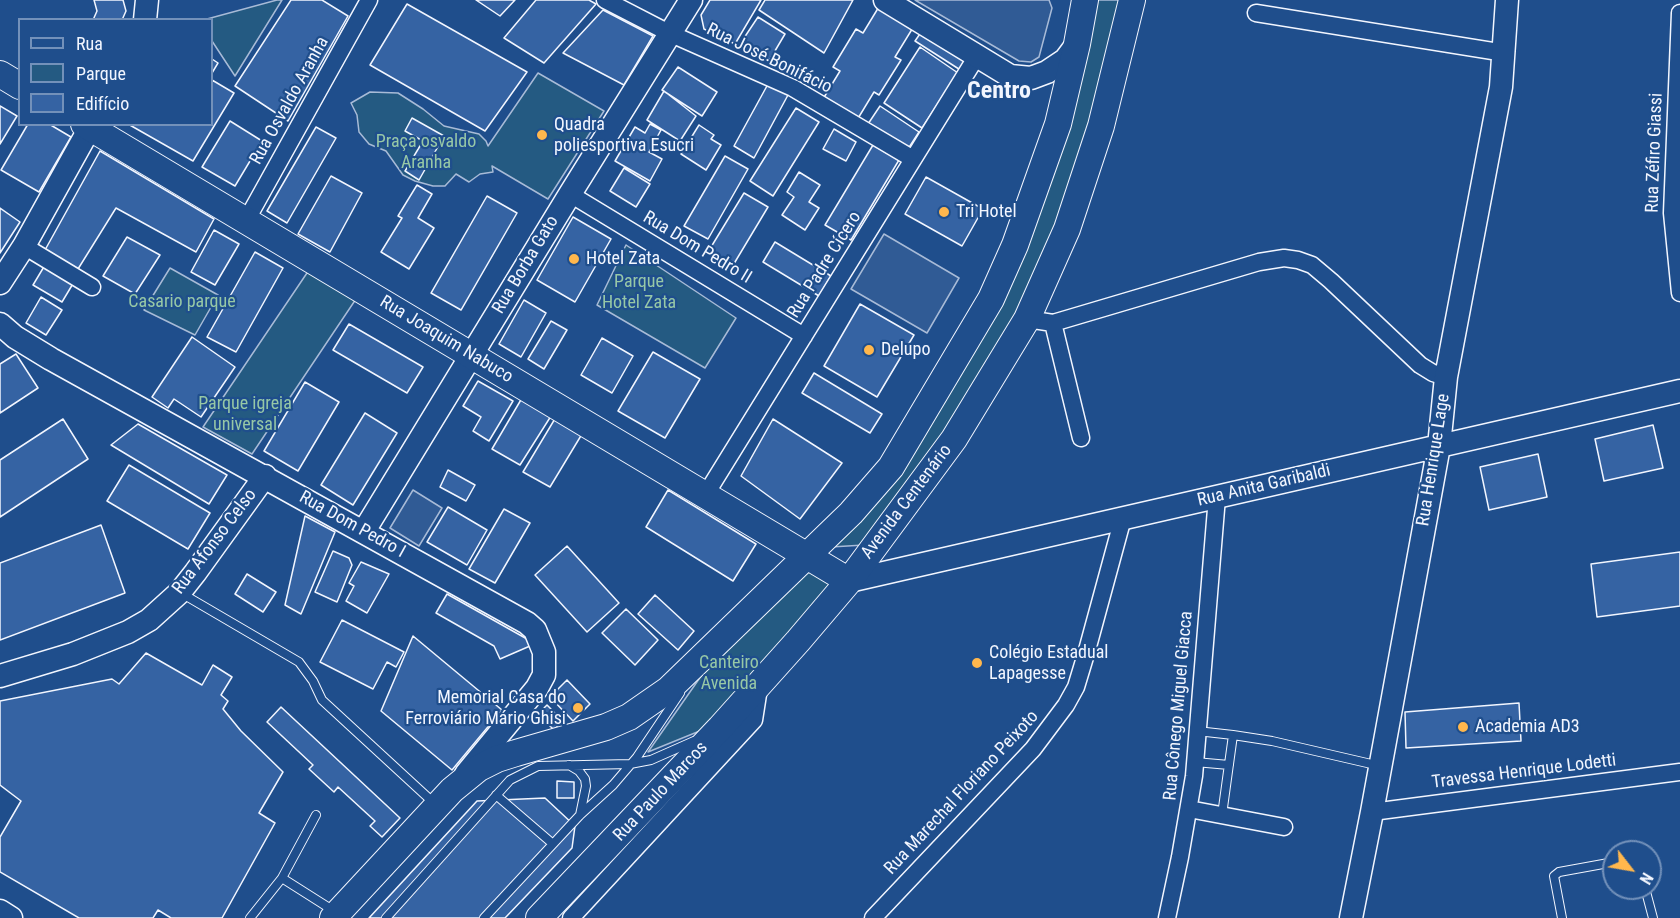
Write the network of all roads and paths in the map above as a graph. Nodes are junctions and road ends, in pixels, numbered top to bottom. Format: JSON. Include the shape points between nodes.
{"nodes":[{"id":1,"x":147,"y":0,"type":"edge"},
{"id":2,"x":369,"y":0,"type":"edge"},
{"id":3,"x":605,"y":0,"type":"edge"},
{"id":4,"x":691,"y":0,"type":"edge"},
{"id":5,"x":885,"y":0,"type":"edge"},
{"id":6,"x":1084,"y":0,"type":"edge"},
{"id":7,"x":1132,"y":0,"type":"edge"},
{"id":8,"x":1507,"y":0,"type":"edge"},
{"id":9,"x":1256,"y":13,"type":"dead end"},
{"id":10,"x":1680,"y":13,"type":"edge"},
{"id":11,"x":145,"y":18,"type":"edge"},
{"id":12,"x":669,"y":33,"type":"junction"},
{"id":13,"x":1077,"y":44,"type":"junction"},
{"id":14,"x":1505,"y":53,"type":"junction"},
{"id":15,"x":977,"y":56,"type":"junction"},
{"id":16,"x":0,"y":74,"type":"edge"},
{"id":17,"x":18,"y":85,"type":"edge"},
{"id":18,"x":89,"y":126,"type":"edge"},
{"id":19,"x":913,"y":159,"type":"junction"},
{"id":20,"x":570,"y":194,"type":"junction"},
{"id":21,"x":246,"y":221,"type":"junction"},
{"id":22,"x":24,"y":246,"type":"junction"},
{"id":23,"x":0,"y":283,"type":"edge"},
{"id":24,"x":92,"y":287,"type":"dead end"},
{"id":25,"x":1680,"y":293,"type":"edge"},
{"id":26,"x":1027,"y":319,"type":"junction"},
{"id":27,"x":1053,"y":323,"type":"junction"},
{"id":28,"x":0,"y":324,"type":"edge"},
{"id":29,"x":804,"y":336,"type":"junction"},
{"id":30,"x":472,"y":355,"type":"junction"},
{"id":31,"x":1446,"y":377,"type":"junction"},
{"id":32,"x":1680,"y":391,"type":"edge"},
{"id":33,"x":1081,"y":438,"type":"dead end"},
{"id":34,"x":1439,"y":446,"type":"junction"},
{"id":35,"x":265,"y":476,"type":"junction"},
{"id":36,"x":706,"y":494,"type":"junction"},
{"id":37,"x":1217,"y":496,"type":"junction"},
{"id":38,"x":1123,"y":518,"type":"junction"},
{"id":39,"x":364,"y":531,"type":"junction"},
{"id":40,"x":808,"y":555,"type":"junction"},
{"id":41,"x":849,"y":581,"type":"junction"},
{"id":42,"x":180,"y":592,"type":"junction"},
{"id":43,"x":714,"y":647,"type":"junction"},
{"id":44,"x":0,"y":676,"type":"edge"},
{"id":45,"x":759,"y":682,"type":"junction"},
{"id":46,"x":720,"y":728,"type":"junction"},
{"id":47,"x":1197,"y":731,"type":"junction"},
{"id":48,"x":1233,"y":735,"type":"junction"},
{"id":49,"x":1195,"y":762,"type":"junction"},
{"id":50,"x":630,"y":764,"type":"junction"},
{"id":51,"x":568,"y":765,"type":"junction"},
{"id":52,"x":1229,"y":765,"type":"junction"},
{"id":53,"x":1380,"y":766,"type":"junction"},
{"id":54,"x":1680,"y":772,"type":"edge"},
{"id":55,"x":496,"y":795,"type":"junction"},
{"id":56,"x":445,"y":798,"type":"junction"},
{"id":57,"x":1189,"y":809,"type":"junction"},
{"id":58,"x":1372,"y":812,"type":"junction"},
{"id":59,"x":316,"y":815,"type":"dead end"},
{"id":60,"x":580,"y":815,"type":"junction"},
{"id":61,"x":1222,"y":815,"type":"junction"},
{"id":62,"x":1284,"y":827,"type":"dead end"},
{"id":63,"x":553,"y":844,"type":"junction"},
{"id":64,"x":1602,"y":864,"type":"edge"},
{"id":65,"x":282,"y":878,"type":"junction"},
{"id":66,"x":1648,"y":900,"type":"edge"},
{"id":67,"x":0,"y":911,"type":"edge"},
{"id":68,"x":335,"y":916,"type":"edge"},
{"id":69,"x":11,"y":918,"type":"edge"},
{"id":70,"x":250,"y":918,"type":"edge"},
{"id":71,"x":386,"y":918,"type":"edge"},
{"id":72,"x":484,"y":918,"type":"edge"},
{"id":73,"x":539,"y":918,"type":"edge"},
{"id":74,"x":571,"y":918,"type":"edge"},
{"id":75,"x":873,"y":918,"type":"edge"},
{"id":76,"x":1167,"y":918,"type":"edge"},
{"id":77,"x":1351,"y":918,"type":"edge"},
{"id":78,"x":1562,"y":918,"type":"edge"},
{"id":79,"x":1653,"y":918,"type":"edge"}],
"edges":[{"from":1,"to":11,"type":"street"},
{"from":2,"to":21,"type":"street","name":"Rua Osvaldo Aranha"},
{"from":3,"to":12,"type":"street","name":"Rua José Bonifácio"},
{"from":4,"to":12,"type":"street","name":"Rua Borba Gato"},
{"from":5,"to":15,"type":"street"},
{"from":6,"to":13,"type":"main road","name":"Avenida Centenário"},
{"from":7,"to":26,"type":"main road","name":"Avenida Centenário","via":[[1087,172]]},
{"from":8,"to":14,"type":"street","name":"Rua Henrique Lage"},
{"from":9,"to":14,"type":"street"},
{"from":10,"to":25,"type":"street","name":"Rua Zéfiro Giassi","via":[[1672,213]]},
{"from":12,"to":19,"type":"street","name":"Rua José Bonifácio","via":[[793,88]]},
{"from":12,"to":20,"type":"street","name":"Rua Borba Gato"},
{"from":13,"to":15,"type":"street","via":[[1065,60],[1030,78],[1010,76]]},
{"from":13,"to":40,"type":"main road","name":"Avenida Centenário","via":[[1043,169],[991,299],[891,466]]},
{"from":14,"to":31,"type":"street","name":"Rua Henrique Lage"},
{"from":15,"to":19,"type":"street","name":"Rua Padre Cícero"},
{"from":16,"to":17,"type":"main road"},
{"from":18,"to":21,"type":"main road","name":"Rua Joaquim Nabuco"},
{"from":18,"to":22,"type":"street"},
{"from":19,"to":29,"type":"street","name":"Rua Padre Cícero"},
{"from":20,"to":29,"type":"street","name":"Rua Dom Pedro II"},
{"from":20,"to":30,"type":"street","name":"Rua Borba Gato"},
{"from":21,"to":30,"type":"main road","name":"Rua Joaquim Nabuco"},
{"from":22,"to":23,"type":"street"},
{"from":22,"to":24,"type":"street"},
{"from":26,"to":27,"type":"street"},
{"from":26,"to":41,"type":"main road","name":"Avenida Centenário","via":[[954,439]]},
{"from":27,"to":31,"type":"street","via":[[1284,258],[1312,265],[1420,365]]},
{"from":27,"to":33,"type":"street"},
{"from":28,"to":35,"type":"street","name":"Rua Dom Pedro I","via":[[51,359]]},
{"from":29,"to":36,"type":"street","name":"Rua Padre Cícero"},
{"from":30,"to":36,"type":"main road","name":"Rua Joaquim Nabuco"},
{"from":30,"to":39,"type":"street","name":"Rua Borba Gato"},
{"from":31,"to":34,"type":"street","name":"Rua Henrique Lage"},
{"from":32,"to":34,"type":"street","name":"Rua Anita Garibaldi"},
{"from":34,"to":37,"type":"street","name":"Rua Anita Garibaldi"},
{"from":34,"to":53,"type":"street","name":"Rua Henrique Lage"},
{"from":35,"to":39,"type":"street","name":"Rua Dom Pedro I"},
{"from":35,"to":42,"type":"street","name":"Rua Afonso Celso"},
{"from":36,"to":40,"type":"main road","name":"Rua Joaquim Nabuco"},
{"from":37,"to":38,"type":"street","name":"Rua Anita Garibaldi"},
{"from":37,"to":47,"type":"street","name":"Rua Cônego Miguel Giacca"},
{"from":38,"to":41,"type":"street","name":"Rua Anita Garibaldi"},
{"from":38,"to":75,"type":"street","name":"Rua Marechal Floriano Peixoto","via":[[1076,687],[1066,705],[1033,749]]},
{"from":39,"to":56,"type":"street","name":"Rua Dom Pedro I","via":[[527,623],[542,645],[544,675],[537,688]]},
{"from":40,"to":41,"type":"main road","name":"Rua Joaquim Nabuco"},
{"from":40,"to":43,"type":"main road","name":"Avenida Centenário"},
{"from":41,"to":45,"type":"main road","name":"Avenida Centenário"},
{"from":42,"to":44,"type":"street","name":"Rua Afonso Celso","via":[[149,620],[128,632],[74,654]]},
{"from":42,"to":56,"type":"lane","via":[[299,662],[322,700]]},
{"from":43,"to":50,"type":"lane"},
{"from":43,"to":56,"type":"main road","name":"Avenida Centenário","via":[[668,690],[629,717],[497,759],[479,768]]},
{"from":45,"to":46,"type":"main road","name":"Avenida Centenário"},
{"from":45,"to":74,"type":"street","name":"Rua Paulo Marcos","via":[[754,720]]},
{"from":46,"to":50,"type":"lane","via":[[670,753]]},
{"from":46,"to":73,"type":"main road","name":"Avenida Centenário"},
{"from":47,"to":48,"type":"lane"},
{"from":47,"to":49,"type":"street","name":"Rua Cônego Miguel Giacca"},
{"from":48,"to":52,"type":"lane"},
{"from":48,"to":53,"type":"lane"},
{"from":49,"to":52,"type":"lane"},
{"from":49,"to":57,"type":"street","name":"Rua Cônego Miguel Giacca"},
{"from":50,"to":51,"type":"lane"},
{"from":50,"to":60,"type":"lane"},
{"from":51,"to":55,"type":"lane","via":[[538,766],[510,780]]},
{"from":51,"to":60,"type":"lane","via":[[585,779]]},
{"from":52,"to":61,"type":"lane"},
{"from":53,"to":58,"type":"street","name":"Rua Henrique Lage"},
{"from":54,"to":58,"type":"street","name":"Travessa Henrique Lodetti"},
{"from":55,"to":63,"type":"lane"},
{"from":55,"to":71,"type":"lane"},
{"from":56,"to":68,"type":"main road","name":"Avenida Centenário"},
{"from":57,"to":61,"type":"street"},
{"from":57,"to":76,"type":"street","name":"Rua Cônego Miguel Giacca"},
{"from":58,"to":77,"type":"street","name":"Rua Henrique Lage"},
{"from":59,"to":65,"type":"lane"},
{"from":60,"to":63,"type":"lane"},
{"from":61,"to":62,"type":"street"},
{"from":63,"to":72,"type":"lane"},
{"from":64,"to":78,"type":"lane","via":[[1554,876]]},
{"from":65,"to":68,"type":"lane"},
{"from":65,"to":70,"type":"lane"},
{"from":66,"to":79,"type":"lane"},
{"from":67,"to":69,"type":"street"}]}
